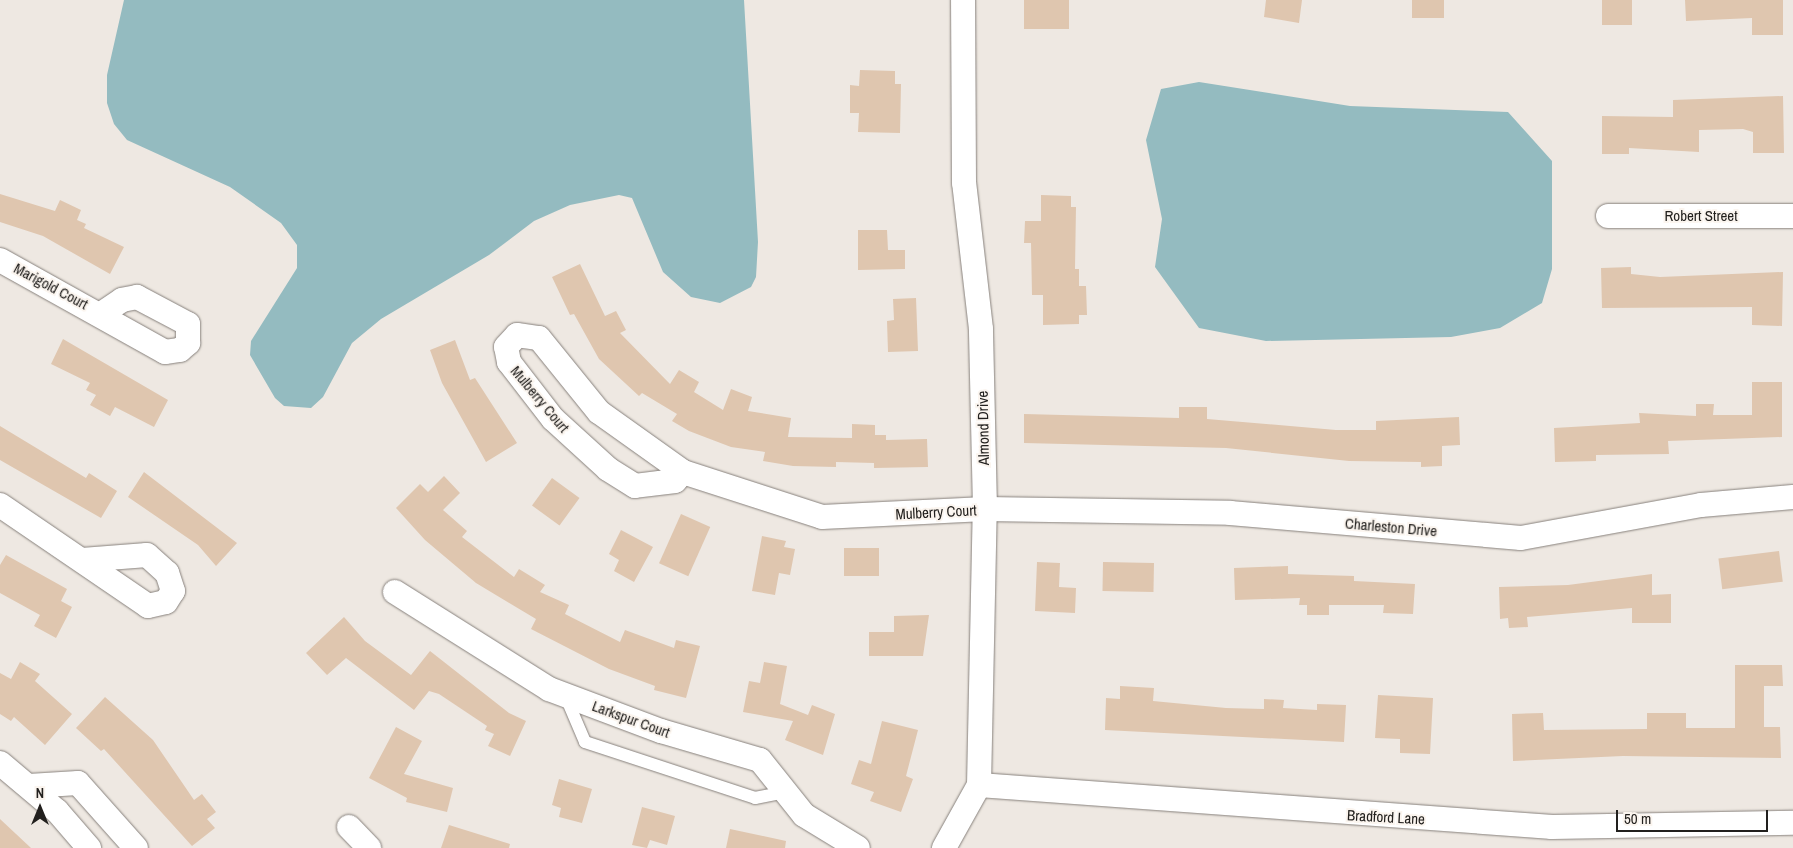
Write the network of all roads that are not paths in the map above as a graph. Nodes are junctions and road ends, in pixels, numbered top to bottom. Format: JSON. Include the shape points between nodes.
{"nodes":[{"id":1,"x":963,"y":0,"type":"edge"},
{"id":2,"x":1608,"y":216,"type":"dead end"},
{"id":3,"x":1793,"y":216,"type":"edge"},
{"id":4,"x":0,"y":260,"type":"edge"},
{"id":5,"x":101,"y":314,"type":"dead end"},
{"id":6,"x":683,"y":472,"type":"junction"},
{"id":7,"x":1793,"y":496,"type":"edge"},
{"id":8,"x":0,"y":505,"type":"edge"},
{"id":9,"x":985,"y":509,"type":"junction"},
{"id":10,"x":82,"y":560,"type":"dead end"},
{"id":11,"x":396,"y":592,"type":"dead end"},
{"id":12,"x":565,"y":695,"type":"junction"},
{"id":13,"x":0,"y":763,"type":"edge"},
{"id":14,"x":979,"y":785,"type":"junction"},
{"id":15,"x":29,"y":786,"type":"junction"},
{"id":16,"x":786,"y":792,"type":"junction"},
{"id":17,"x":1793,"y":823,"type":"edge"},
{"id":18,"x":349,"y":827,"type":"dead end"},
{"id":19,"x":1552,"y":837,"type":"edge"},
{"id":20,"x":89,"y":848,"type":"edge"},
{"id":21,"x":136,"y":848,"type":"edge"},
{"id":22,"x":370,"y":848,"type":"edge"},
{"id":23,"x":858,"y":848,"type":"edge"},
{"id":24,"x":944,"y":848,"type":"edge"}],
"edges":[{"from":1,"to":9,"type":"street","name":"Almond Drive","via":[[964,183],[981,329]]},
{"from":2,"to":3,"type":"street","name":"Robert Street"},
{"from":4,"to":5,"type":"street","name":"Marigold Court"},
{"from":6,"to":6,"type":"street","name":"Mulberry Court","via":[[599,412],[539,338],[517,335],[506,347],[509,362],[553,419],[608,469],[635,486],[675,481]]},
{"from":6,"to":9,"type":"street","name":"Mulberry Court","via":[[822,518]]},
{"from":7,"to":9,"type":"street","name":"Charleston Drive","via":[[1701,505],[1521,538],[1230,513]]},
{"from":8,"to":10,"type":"street"},
{"from":9,"to":14,"type":"street","name":"Almond Drive"},
{"from":11,"to":12,"type":"street","name":"Larkspur Court"},
{"from":12,"to":16,"type":"street","name":"Larkspur Court","via":[[760,760]]},
{"from":12,"to":16,"type":"lane","via":[[585,742],[755,798]]},
{"from":13,"to":15,"type":"street"},
{"from":14,"to":19,"type":"street","name":"Bradford Lane"},
{"from":14,"to":24,"type":"street","name":"Almond Drive"},
{"from":15,"to":20,"type":"street"},
{"from":15,"to":21,"type":"street","via":[[78,783]]},
{"from":16,"to":23,"type":"street","name":"Larkspur Court","via":[[804,815]]},
{"from":17,"to":19,"type":"street","name":"Bradford Lane"},
{"from":18,"to":22,"type":"street"}]}
